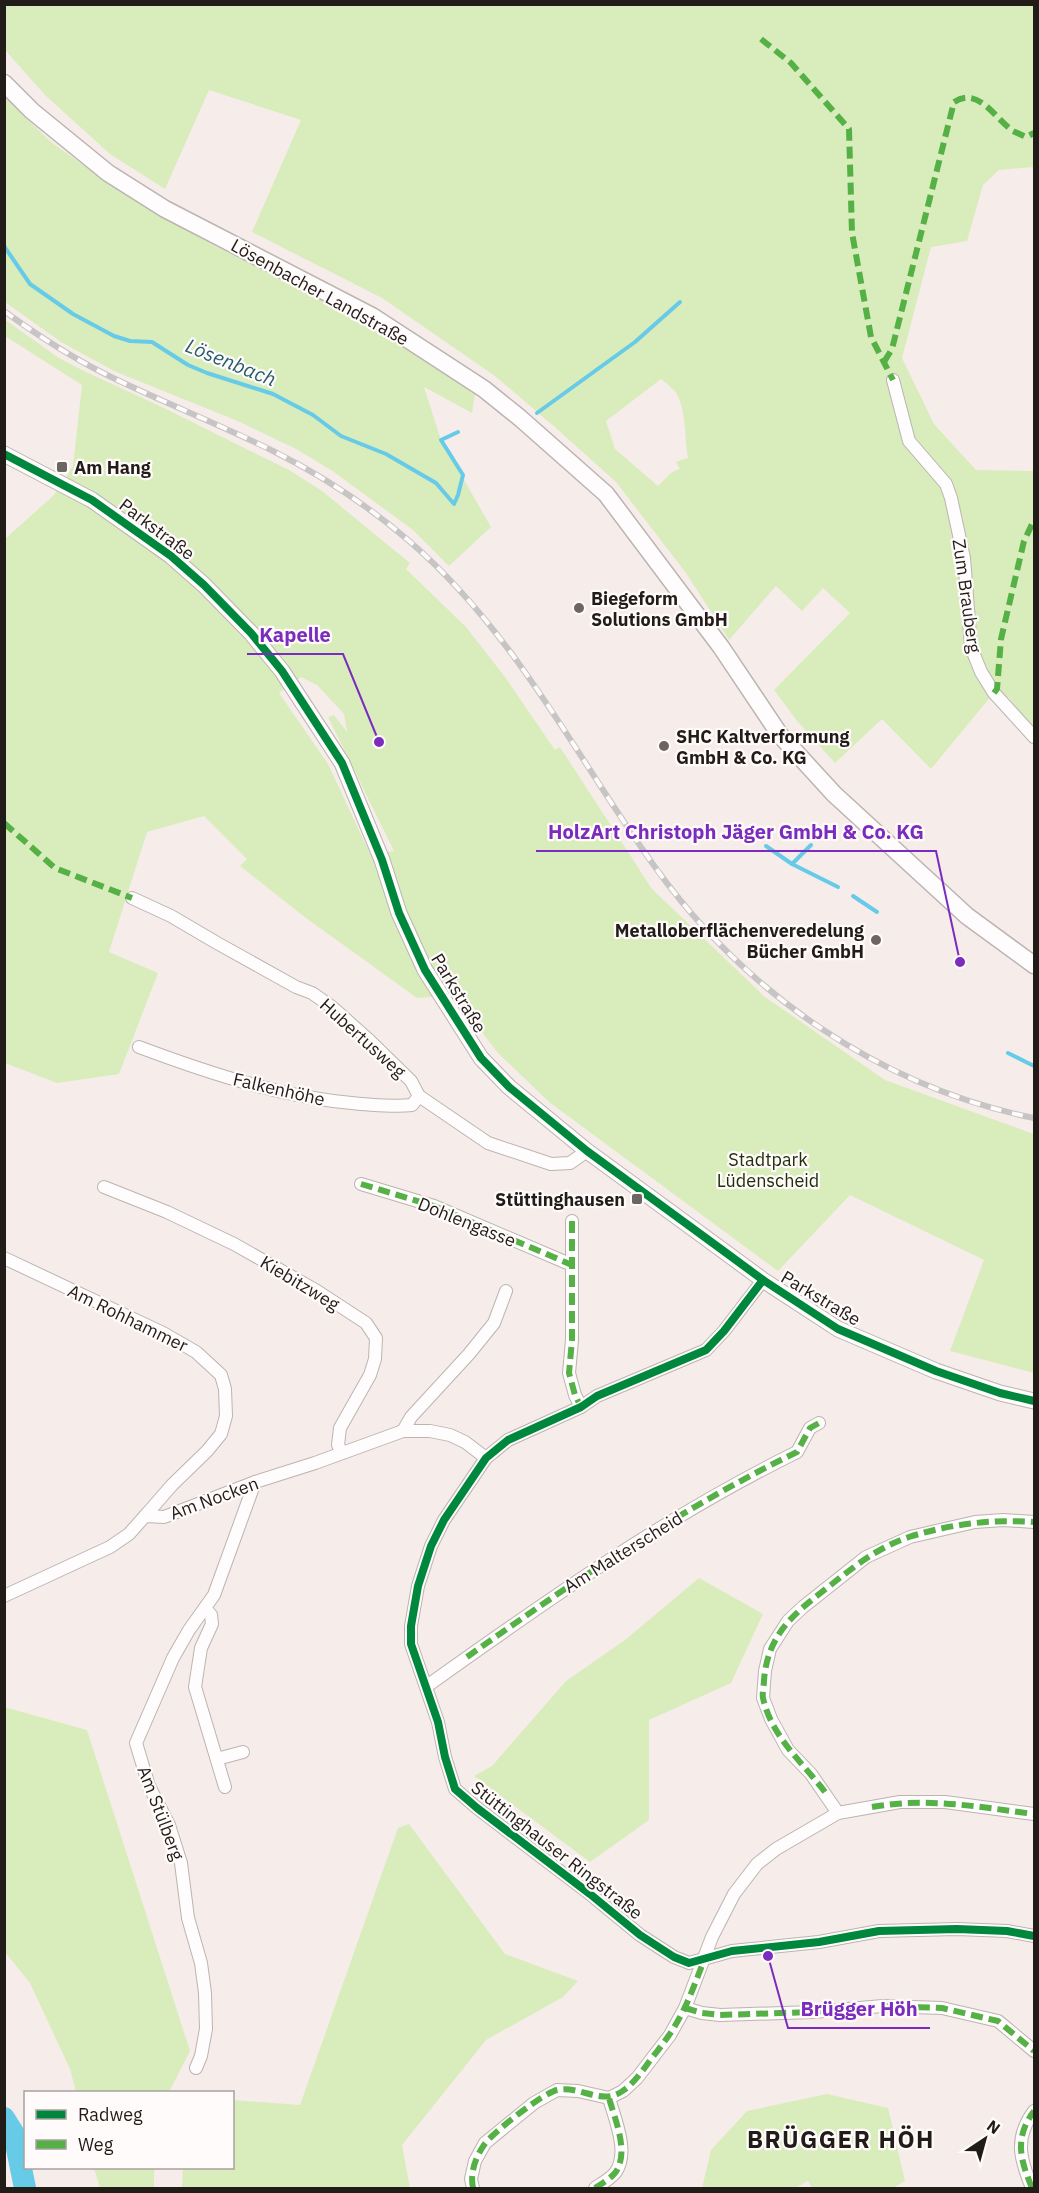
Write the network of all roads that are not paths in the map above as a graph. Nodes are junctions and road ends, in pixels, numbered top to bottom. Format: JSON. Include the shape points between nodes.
{"nodes":[{"id":1,"x":4,"y":83,"type":"edge"},
{"id":2,"x":893,"y":380,"type":"dead end"},
{"id":3,"x":4,"y":454,"type":"edge"},
{"id":4,"x":1035,"y":737,"type":"edge"},
{"id":5,"x":132,"y":898,"type":"dead end"},
{"id":6,"x":1035,"y":964,"type":"edge"},
{"id":7,"x":139,"y":1047,"type":"dead end"},
{"id":8,"x":418,"y":1096,"type":"junction"},
{"id":9,"x":587,"y":1151,"type":"junction"},
{"id":10,"x":361,"y":1184,"type":"dead end"},
{"id":11,"x":104,"y":1187,"type":"dead end"},
{"id":12,"x":572,"y":1221,"type":"dead end"},
{"id":13,"x":4,"y":1258,"type":"edge"},
{"id":14,"x":572,"y":1265,"type":"junction"},
{"id":15,"x":762,"y":1280,"type":"junction"},
{"id":16,"x":506,"y":1292,"type":"dead end"},
{"id":17,"x":1035,"y":1401,"type":"edge"},
{"id":18,"x":581,"y":1407,"type":"junction"},
{"id":19,"x":819,"y":1423,"type":"dead end"},
{"id":20,"x":402,"y":1431,"type":"junction"},
{"id":21,"x":342,"y":1453,"type":"junction"},
{"id":22,"x":486,"y":1458,"type":"junction"},
{"id":23,"x":255,"y":1482,"type":"junction"},
{"id":24,"x":146,"y":1516,"type":"junction"},
{"id":25,"x":1035,"y":1522,"type":"edge"},
{"id":26,"x":4,"y":1596,"type":"edge"},
{"id":27,"x":205,"y":1608,"type":"junction"},
{"id":28,"x":427,"y":1686,"type":"junction"},
{"id":29,"x":243,"y":1752,"type":"dead end"},
{"id":30,"x":217,"y":1759,"type":"junction"},
{"id":31,"x":225,"y":1787,"type":"dead end"},
{"id":32,"x":838,"y":1813,"type":"junction"},
{"id":33,"x":1035,"y":1814,"type":"edge"},
{"id":34,"x":1035,"y":1936,"type":"edge"},
{"id":35,"x":705,"y":1958,"type":"junction"},
{"id":36,"x":685,"y":2008,"type":"junction"},
{"id":37,"x":1035,"y":2051,"type":"edge"},
{"id":38,"x":196,"y":2068,"type":"dead end"},
{"id":39,"x":609,"y":2098,"type":"junction"},
{"id":40,"x":1035,"y":2111,"type":"edge"},
{"id":41,"x":473,"y":2188,"type":"edge"},
{"id":42,"x":595,"y":2188,"type":"edge"},
{"id":43,"x":1032,"y":2188,"type":"edge"}],
"edges":[{"from":1,"to":6,"type":"main road","name":"Lösenbacher Landstraße","via":[[108,173],[165,209],[372,316],[466,377],[520,418],[606,494],[721,647],[780,735],[834,794],[967,916]]},
{"from":2,"to":4,"type":"street","name":"Zum Brauberg","via":[[909,441],[946,484],[951,498],[963,558],[971,647],[994,693]]},
{"from":3,"to":9,"type":"street","name":"Parkstraße","via":[[92,500],[162,550],[204,585],[251,633],[282,671],[342,763],[425,970],[480,1058],[509,1088]]},
{"from":5,"to":8,"type":"street","name":"Hubertusweg","via":[[312,993],[369,1040],[411,1081]]},
{"from":7,"to":8,"type":"street","name":"Falkenhöhe","via":[[283,1094],[397,1107],[412,1105]]},
{"from":8,"to":9,"type":"street","name":"Hubertusweg","via":[[488,1143],[540,1161],[570,1162]]},
{"from":9,"to":15,"type":"street","name":"Parkstraße"},
{"from":10,"to":14,"type":"street","name":"Dohlengasse","via":[[434,1206]]},
{"from":11,"to":21,"type":"street","name":"Kiebitzweg","via":[[234,1244],[366,1323],[376,1338],[375,1359],[340,1428],[338,1445]]},
{"from":12,"to":14,"type":"street"},
{"from":13,"to":24,"type":"street","name":"Am Rohhammer","via":[[163,1333],[196,1352],[221,1375],[226,1416],[221,1434]]},
{"from":14,"to":18,"type":"street","via":[[569,1373]]},
{"from":15,"to":17,"type":"street","name":"Parkstraße","via":[[838,1329],[936,1371]]},
{"from":15,"to":18,"type":"street","name":"Stüttinghauser Ringstraße","via":[[706,1350],[597,1396]]},
{"from":16,"to":20,"type":"street","via":[[494,1323]]},
{"from":18,"to":22,"type":"street","name":"Stüttinghauser Ringstraße","via":[[508,1440]]},
{"from":19,"to":28,"type":"street","name":"Am Malterscheid","via":[[810,1428],[797,1452],[638,1541]]},
{"from":20,"to":21,"type":"street","name":"Am Nocken"},
{"from":20,"to":22,"type":"street","name":"Am Nocken","via":[[450,1435]]},
{"from":21,"to":23,"type":"street","name":"Am Nocken"},
{"from":22,"to":28,"type":"street","name":"Stüttinghauser Ringstraße","via":[[437,1531],[418,1586],[411,1644]]},
{"from":23,"to":24,"type":"street","name":"Am Nocken","via":[[164,1517]]},
{"from":23,"to":27,"type":"street","name":"Am Stülberg","via":[[214,1595]]},
{"from":24,"to":26,"type":"street","name":"Am Nocken","via":[[110,1547]]},
{"from":25,"to":32,"type":"street","via":[[975,1522],[910,1537],[866,1557],[788,1621],[770,1649],[763,1698],[788,1750],[811,1774]]},
{"from":27,"to":30,"type":"street","via":[[212,1624],[201,1648],[195,1687]]},
{"from":27,"to":38,"type":"street","name":"Am Stülberg","via":[[173,1658],[136,1743],[181,1863],[188,1918],[201,1964],[206,2029]]},
{"from":28,"to":35,"type":"street","name":"Stüttinghauser Ringstraße","via":[[455,1789],[674,1958],[689,1963]]},
{"from":29,"to":30,"type":"street"},
{"from":30,"to":31,"type":"street"},
{"from":32,"to":33,"type":"street","via":[[900,1802],[945,1802]]},
{"from":32,"to":35,"type":"street","via":[[757,1864],[734,1894]]},
{"from":34,"to":35,"type":"street","name":"Stüttinghauser Ringstraße","via":[[957,1929],[879,1931]]},
{"from":35,"to":36,"type":"street"},
{"from":36,"to":37,"type":"street","via":[[720,2015],[883,2006],[942,2008],[998,2021]]},
{"from":36,"to":39,"type":"street","via":[[637,2078]]},
{"from":39,"to":41,"type":"street","via":[[557,2090],[534,2103],[485,2144],[475,2161]]},
{"from":39,"to":42,"type":"street","via":[[621,2142],[620,2160],[614,2174]]},
{"from":40,"to":43,"type":"street","via":[[1021,2134],[1025,2171]]}]}
